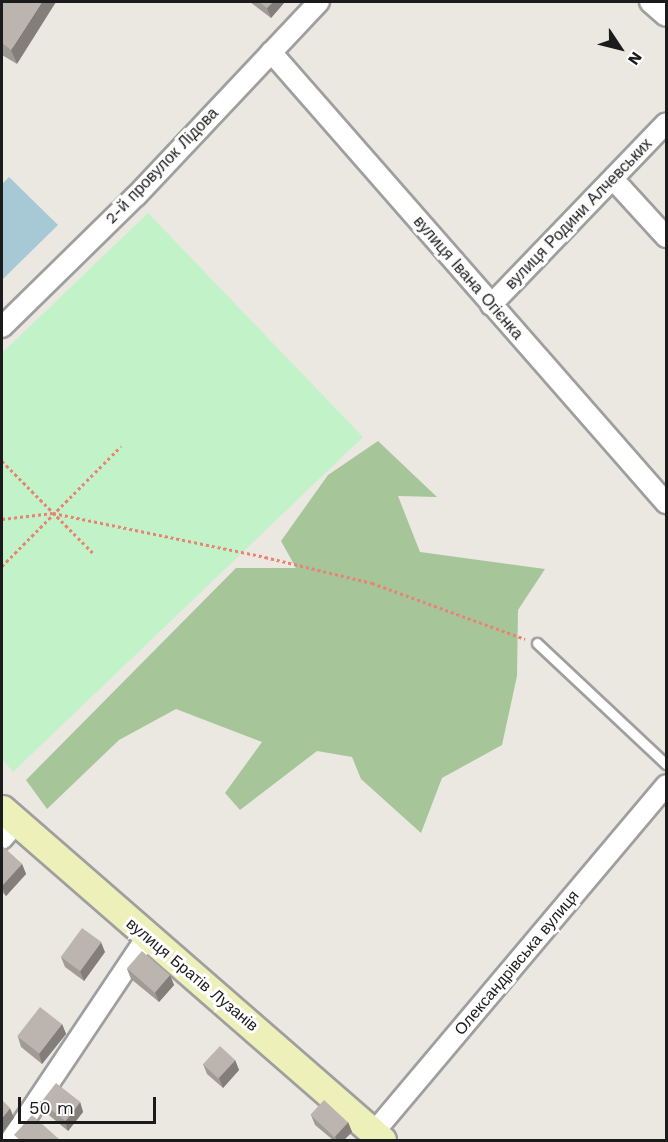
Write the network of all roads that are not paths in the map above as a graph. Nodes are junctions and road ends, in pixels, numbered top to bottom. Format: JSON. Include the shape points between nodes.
{"nodes":[{"id":1,"x":319,"y":2,"type":"edge"},
{"id":2,"x":650,"y":2,"type":"edge"},
{"id":3,"x":666,"y":16,"type":"edge"},
{"id":4,"x":271,"y":52,"type":"junction"},
{"id":5,"x":666,"y":123,"type":"edge"},
{"id":6,"x":613,"y":179,"type":"junction"},
{"id":7,"x":666,"y":237,"type":"edge"},
{"id":8,"x":491,"y":305,"type":"junction"},
{"id":9,"x":2,"y":327,"type":"edge"},
{"id":10,"x":666,"y":503,"type":"edge"},
{"id":11,"x":537,"y":643,"type":"road end"},
{"id":12,"x":666,"y":764,"type":"edge"},
{"id":13,"x":666,"y":785,"type":"edge"},
{"id":14,"x":6,"y":824,"type":"edge"},
{"id":15,"x":147,"y":937,"type":"junction"},
{"id":16,"x":375,"y":1137,"type":"edge"},
{"id":17,"x":11,"y":1140,"type":"edge"}],
"edges":[{"from":1,"to":4,"type":"street","name":"2-й провулок Лідова"},
{"from":2,"to":3,"type":"street"},
{"from":4,"to":8,"type":"street","name":"вулиця Івана Огієнка"},
{"from":4,"to":9,"type":"street","name":"2-й провулок Лідова","via":[[136,196]]},
{"from":5,"to":6,"type":"street","name":"вулиця Родини Алчевських"},
{"from":6,"to":7,"type":"street"},
{"from":6,"to":8,"type":"street","name":"вулиця Родини Алчевських"},
{"from":8,"to":10,"type":"street","name":"вулиця Івана Огієнка"},
{"from":11,"to":12,"type":"lane"},
{"from":13,"to":16,"type":"street","name":"Олександрівська вулиця"},
{"from":14,"to":15,"type":"main road","name":"вулиця Братів Лузанів"},
{"from":15,"to":16,"type":"main road","name":"вулиця Братів Лузанів"},
{"from":15,"to":17,"type":"street"}]}
